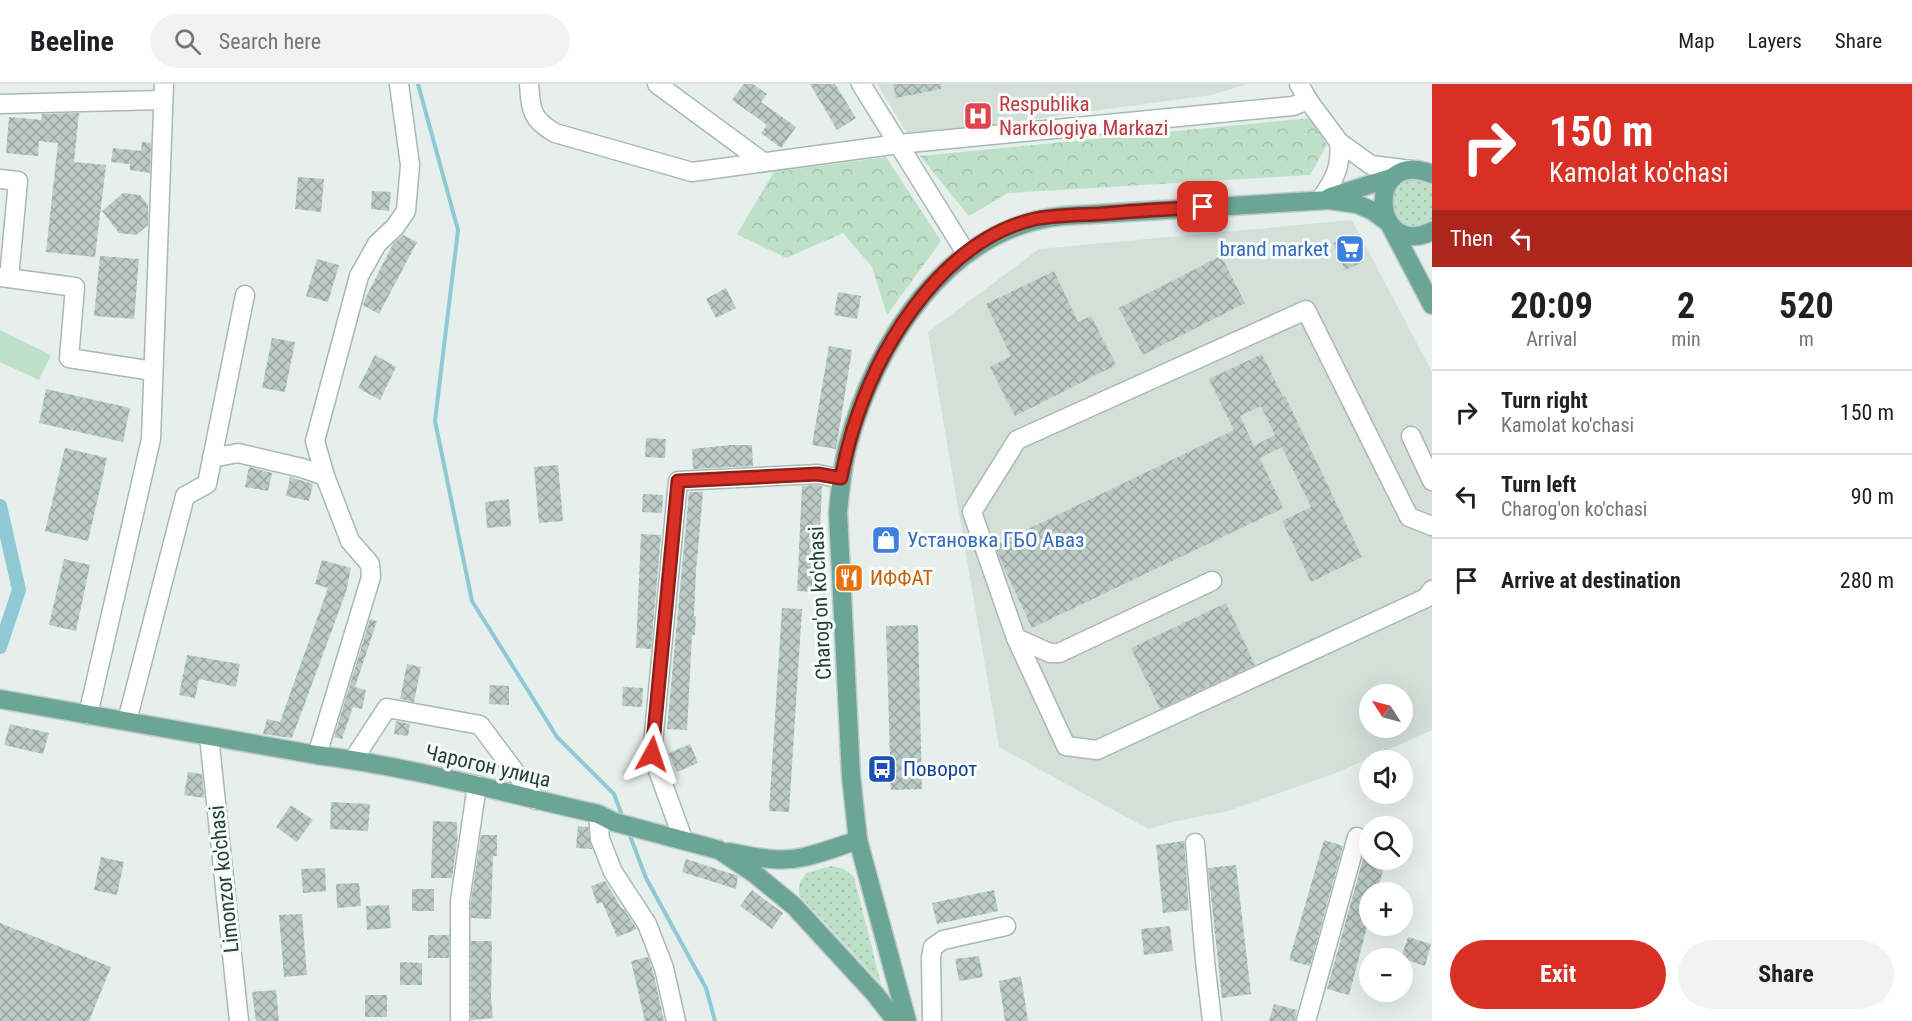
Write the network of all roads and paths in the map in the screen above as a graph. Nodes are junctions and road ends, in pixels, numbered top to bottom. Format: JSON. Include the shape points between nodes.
{"nodes":[{"id":1,"x":399,"y":84,"type":"edge"},
{"id":2,"x":529,"y":84,"type":"edge"},
{"id":3,"x":657,"y":84,"type":"edge"},
{"id":4,"x":861,"y":84,"type":"edge"},
{"id":5,"x":164,"y":92,"type":"edge"},
{"id":6,"x":1303,"y":92,"type":"edge"},
{"id":7,"x":0,"y":104,"type":"edge"},
{"id":8,"x":1339,"y":142,"type":"junction"},
{"id":9,"x":898,"y":144,"type":"junction"},
{"id":10,"x":763,"y":162,"type":"junction"},
{"id":11,"x":1432,"y":165,"type":"edge"},
{"id":12,"x":1403,"y":173,"type":"junction"},
{"id":13,"x":1432,"y":174,"type":"edge"},
{"id":14,"x":0,"y":179,"type":"edge"},
{"id":15,"x":1320,"y":200,"type":"junction"},
{"id":16,"x":1389,"y":223,"type":"junction"},
{"id":17,"x":1432,"y":231,"type":"edge"},
{"id":18,"x":966,"y":253,"type":"junction"},
{"id":19,"x":5,"y":278,"type":"edge"},
{"id":20,"x":245,"y":295,"type":"dead end"},
{"id":21,"x":1432,"y":305,"type":"edge"},
{"id":22,"x":153,"y":370,"type":"junction"},
{"id":23,"x":1411,"y":436,"type":"dead end"},
{"id":24,"x":213,"y":458,"type":"junction"},
{"id":25,"x":325,"y":476,"type":"junction"},
{"id":26,"x":841,"y":478,"type":"junction"},
{"id":27,"x":1432,"y":481,"type":"edge"},
{"id":28,"x":1432,"y":526,"type":"edge"},
{"id":29,"x":1212,"y":581,"type":"dead end"},
{"id":30,"x":1432,"y":590,"type":"edge"},
{"id":31,"x":1016,"y":638,"type":"junction"},
{"id":32,"x":0,"y":699,"type":"edge"},
{"id":33,"x":88,"y":714,"type":"junction"},
{"id":34,"x":127,"y":722,"type":"junction"},
{"id":35,"x":209,"y":736,"type":"junction"},
{"id":36,"x":317,"y":755,"type":"junction"},
{"id":37,"x":353,"y":760,"type":"junction"},
{"id":38,"x":477,"y":785,"type":"junction"},
{"id":39,"x":536,"y":800,"type":"junction"},
{"id":40,"x":606,"y":818,"type":"junction"},
{"id":41,"x":1357,"y":837,"type":"dead end"},
{"id":42,"x":683,"y":839,"type":"junction"},
{"id":43,"x":858,"y":840,"type":"junction"},
{"id":44,"x":1196,"y":843,"type":"dead end"},
{"id":45,"x":719,"y":850,"type":"junction"},
{"id":46,"x":1006,"y":926,"type":"dead end"},
{"id":47,"x":239,"y":1021,"type":"edge"},
{"id":48,"x":460,"y":1021,"type":"edge"},
{"id":49,"x":676,"y":1021,"type":"edge"},
{"id":50,"x":896,"y":1021,"type":"edge"},
{"id":51,"x":907,"y":1021,"type":"edge"},
{"id":52,"x":932,"y":1021,"type":"edge"},
{"id":53,"x":1212,"y":1021,"type":"edge"},
{"id":54,"x":1306,"y":1021,"type":"edge"}],
"edges":[{"from":1,"to":25,"type":"street","via":[[410,165],[406,212],[377,244],[359,276],[315,441]]},
{"from":2,"to":10,"type":"street","via":[[531,110],[540,124],[555,134],[692,172]]},
{"from":3,"to":10,"type":"street"},
{"from":4,"to":9,"type":"street"},
{"from":5,"to":7,"type":"street"},
{"from":5,"to":22,"type":"street"},
{"from":6,"to":8,"type":"street"},
{"from":6,"to":9,"type":"street","via":[[1293,106]]},
{"from":8,"to":12,"type":"street","via":[[1371,165]]},
{"from":8,"to":15,"type":"street","via":[[1338,170]]},
{"from":9,"to":10,"type":"street"},
{"from":9,"to":18,"type":"street"},
{"from":11,"to":12,"type":"main road"},
{"from":12,"to":13,"type":"main road","via":[[1422,170]]},
{"from":12,"to":15,"type":"main road"},
{"from":12,"to":16,"type":"main road","via":[[1383,193],[1384,214]]},
{"from":14,"to":19,"type":"street","via":[[18,181]]},
{"from":15,"to":16,"type":"main road","via":[[1357,204]]},
{"from":15,"to":18,"type":"main road","name":"Charog'on ko'chasi","via":[[1035,219],[1011,227]]},
{"from":16,"to":17,"type":"main road","via":[[1396,230],[1415,236]]},
{"from":16,"to":21,"type":"main road"},
{"from":18,"to":26,"type":"main road","name":"Charog'on ko'chasi","via":[[919,301],[882,358],[857,417]]},
{"from":19,"to":22,"type":"street","via":[[75,288],[69,358]]},
{"from":20,"to":24,"type":"street"},
{"from":22,"to":33,"type":"street","via":[[151,439]]},
{"from":23,"to":27,"type":"street"},
{"from":24,"to":25,"type":"street","via":[[238,453]]},
{"from":24,"to":34,"type":"street","via":[[207,484],[185,496]]},
{"from":25,"to":36,"type":"street","via":[[350,541],[370,564],[371,577]]},
{"from":26,"to":42,"type":"street","via":[[818,474],[678,481],[652,754]]},
{"from":26,"to":43,"type":"main road","name":"Charog'on ko'chasi","via":[[838,513],[851,776]]},
{"from":28,"to":31,"type":"street","via":[[1409,517],[1306,310],[1017,440],[972,512]]},
{"from":29,"to":31,"type":"street","via":[[1059,653]]},
{"from":30,"to":31,"type":"street","via":[[1426,598],[1097,750],[1066,746]]},
{"from":32,"to":33,"type":"main road","name":"Чарогон улица"},
{"from":33,"to":34,"type":"main road","name":"Чарогон улица"},
{"from":34,"to":35,"type":"main road","name":"Чарогон улица"},
{"from":35,"to":36,"type":"main road","name":"Чарогон улица"},
{"from":35,"to":47,"type":"street","name":"Limonzor ko'chasi"},
{"from":36,"to":37,"type":"main road","name":"Чарогон улица"},
{"from":37,"to":38,"type":"main road","name":"Чарогон улица"},
{"from":37,"to":39,"type":"street","via":[[387,708],[480,725]]},
{"from":38,"to":39,"type":"main road","name":"Чарогон улица"},
{"from":38,"to":48,"type":"street","via":[[460,901]]},
{"from":39,"to":40,"type":"main road","name":"Чарогон улица"},
{"from":40,"to":42,"type":"main road","name":"Чарогон улица"},
{"from":40,"to":49,"type":"street","via":[[600,839],[613,872],[647,924]]},
{"from":41,"to":54,"type":"street"},
{"from":42,"to":45,"type":"main road","name":"Чарогон улица"},
{"from":43,"to":45,"type":"main road","via":[[782,860]]},
{"from":43,"to":51,"type":"main road","name":"Charog'on ko'chasi"},
{"from":44,"to":53,"type":"street"},
{"from":45,"to":50,"type":"main road","name":"Чарогон улица","via":[[795,906]]},
{"from":46,"to":52,"type":"street","via":[[944,940],[933,947]]}]}
